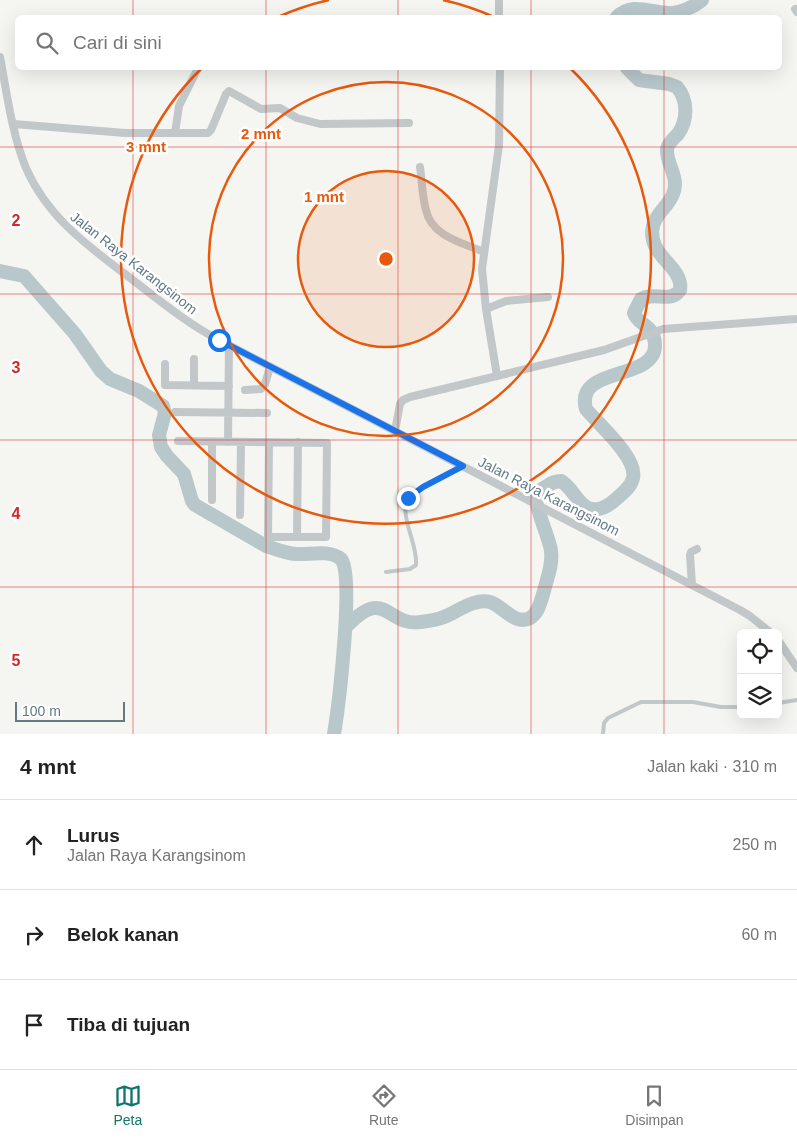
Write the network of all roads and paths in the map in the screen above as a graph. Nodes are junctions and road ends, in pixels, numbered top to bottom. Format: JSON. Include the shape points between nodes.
{"nodes":[{"id":1,"x":499,"y":0,"type":"edge"},
{"id":2,"x":499,"y":15,"type":"edge"},
{"id":3,"x":0,"y":57,"type":"edge"},
{"id":4,"x":197,"y":70,"type":"edge"},
{"id":5,"x":500,"y":70,"type":"edge"},
{"id":6,"x":410,"y":123,"type":"dead end"},
{"id":7,"x":14,"y":124,"type":"junction"},
{"id":8,"x":174,"y":133,"type":"junction"},
{"id":9,"x":420,"y":166,"type":"dead end"},
{"id":10,"x":484,"y":252,"type":"junction"},
{"id":11,"x":548,"y":297,"type":"dead end"},
{"id":12,"x":486,"y":309,"type":"junction"},
{"id":13,"x":797,"y":319,"type":"edge"},
{"id":14,"x":229,"y":345,"type":"junction"},
{"id":15,"x":194,"y":359,"type":"dead end"},
{"id":16,"x":165,"y":364,"type":"dead end"},
{"id":17,"x":270,"y":367,"type":"junction"},
{"id":18,"x":497,"y":376,"type":"junction"},
{"id":19,"x":194,"y":386,"type":"junction"},
{"id":20,"x":228,"y":386,"type":"junction"},
{"id":21,"x":245,"y":390,"type":"dead end"},
{"id":22,"x":175,"y":412,"type":"dead end"},
{"id":23,"x":228,"y":413,"type":"junction"},
{"id":24,"x":267,"y":413,"type":"dead end"},
{"id":25,"x":395,"y":431,"type":"junction"},
{"id":26,"x":178,"y":441,"type":"dead end"},
{"id":27,"x":212,"y":442,"type":"junction"},
{"id":28,"x":228,"y":442,"type":"junction"},
{"id":29,"x":241,"y":442,"type":"junction"},
{"id":30,"x":269,"y":442,"type":"junction"},
{"id":31,"x":298,"y":442,"type":"junction"},
{"id":32,"x":463,"y":466,"type":"junction"},
{"id":33,"x":212,"y":500,"type":"dead end"},
{"id":34,"x":240,"y":515,"type":"dead end"},
{"id":35,"x":297,"y":537,"type":"junction"},
{"id":36,"x":697,"y":549,"type":"dead end"},
{"id":37,"x":386,"y":572,"type":"dead end"},
{"id":38,"x":692,"y":585,"type":"junction"},
{"id":39,"x":766,"y":629,"type":"edge"},
{"id":40,"x":782,"y":646,"type":"edge"},
{"id":41,"x":797,"y":668,"type":"edge"},
{"id":42,"x":797,"y":700,"type":"edge"},
{"id":43,"x":782,"y":702,"type":"edge"},
{"id":44,"x":737,"y":707,"type":"edge"},
{"id":45,"x":603,"y":734,"type":"edge"}],
"edges":[{"from":1,"to":2,"type":"street"},
{"from":3,"to":7,"type":"street","name":"Jalan Raya Karangsinom"},
{"from":4,"to":8,"type":"street","via":[[179,106]]},
{"from":5,"to":10,"type":"street","via":[[499,145]]},
{"from":6,"to":8,"type":"street","via":[[320,124],[297,118],[280,108],[262,110],[229,91],[209,132]]},
{"from":7,"to":8,"type":"street","via":[[125,133]]},
{"from":7,"to":14,"type":"street","name":"Jalan Raya Karangsinom","via":[[26,169],[61,222],[169,308],[206,334]]},
{"from":9,"to":10,"type":"street","via":[[430,221],[444,234]]},
{"from":10,"to":12,"type":"street"},
{"from":11,"to":12,"type":"street","via":[[506,301]]},
{"from":12,"to":18,"type":"street"},
{"from":13,"to":18,"type":"street","via":[[664,329],[604,350]]},
{"from":14,"to":17,"type":"street","name":"Jalan Raya Karangsinom"},
{"from":14,"to":20,"type":"street"},
{"from":15,"to":19,"type":"street"},
{"from":16,"to":19,"type":"street","via":[[165,385]]},
{"from":17,"to":21,"type":"street","via":[[261,389]]},
{"from":17,"to":25,"type":"street","name":"Jalan Raya Karangsinom"},
{"from":18,"to":25,"type":"street","via":[[403,400]]},
{"from":19,"to":20,"type":"street"},
{"from":20,"to":23,"type":"street"},
{"from":22,"to":23,"type":"street"},
{"from":23,"to":24,"type":"street"},
{"from":23,"to":28,"type":"street"},
{"from":25,"to":32,"type":"street","name":"Jalan Raya Karangsinom"},
{"from":26,"to":27,"type":"street"},
{"from":27,"to":28,"type":"street"},
{"from":27,"to":33,"type":"street"},
{"from":28,"to":29,"type":"street"},
{"from":29,"to":30,"type":"street"},
{"from":29,"to":34,"type":"street"},
{"from":30,"to":31,"type":"street"},
{"from":30,"to":35,"type":"street","via":[[268,537]]},
{"from":31,"to":35,"type":"street"},
{"from":31,"to":35,"type":"street","via":[[327,443],[326,537]]},
{"from":32,"to":37,"type":"lane","via":[[406,499],[416,565],[410,569]]},
{"from":32,"to":38,"type":"street","name":"Jalan Raya Karangsinom"},
{"from":36,"to":38,"type":"street","via":[[690,555]]},
{"from":38,"to":39,"type":"street","name":"Jalan Raya Karangsinom","via":[[750,616]]},
{"from":40,"to":41,"type":"street"},
{"from":42,"to":43,"type":"lane"},
{"from":44,"to":45,"type":"lane","via":[[692,702],[641,702],[608,718]]}]}
